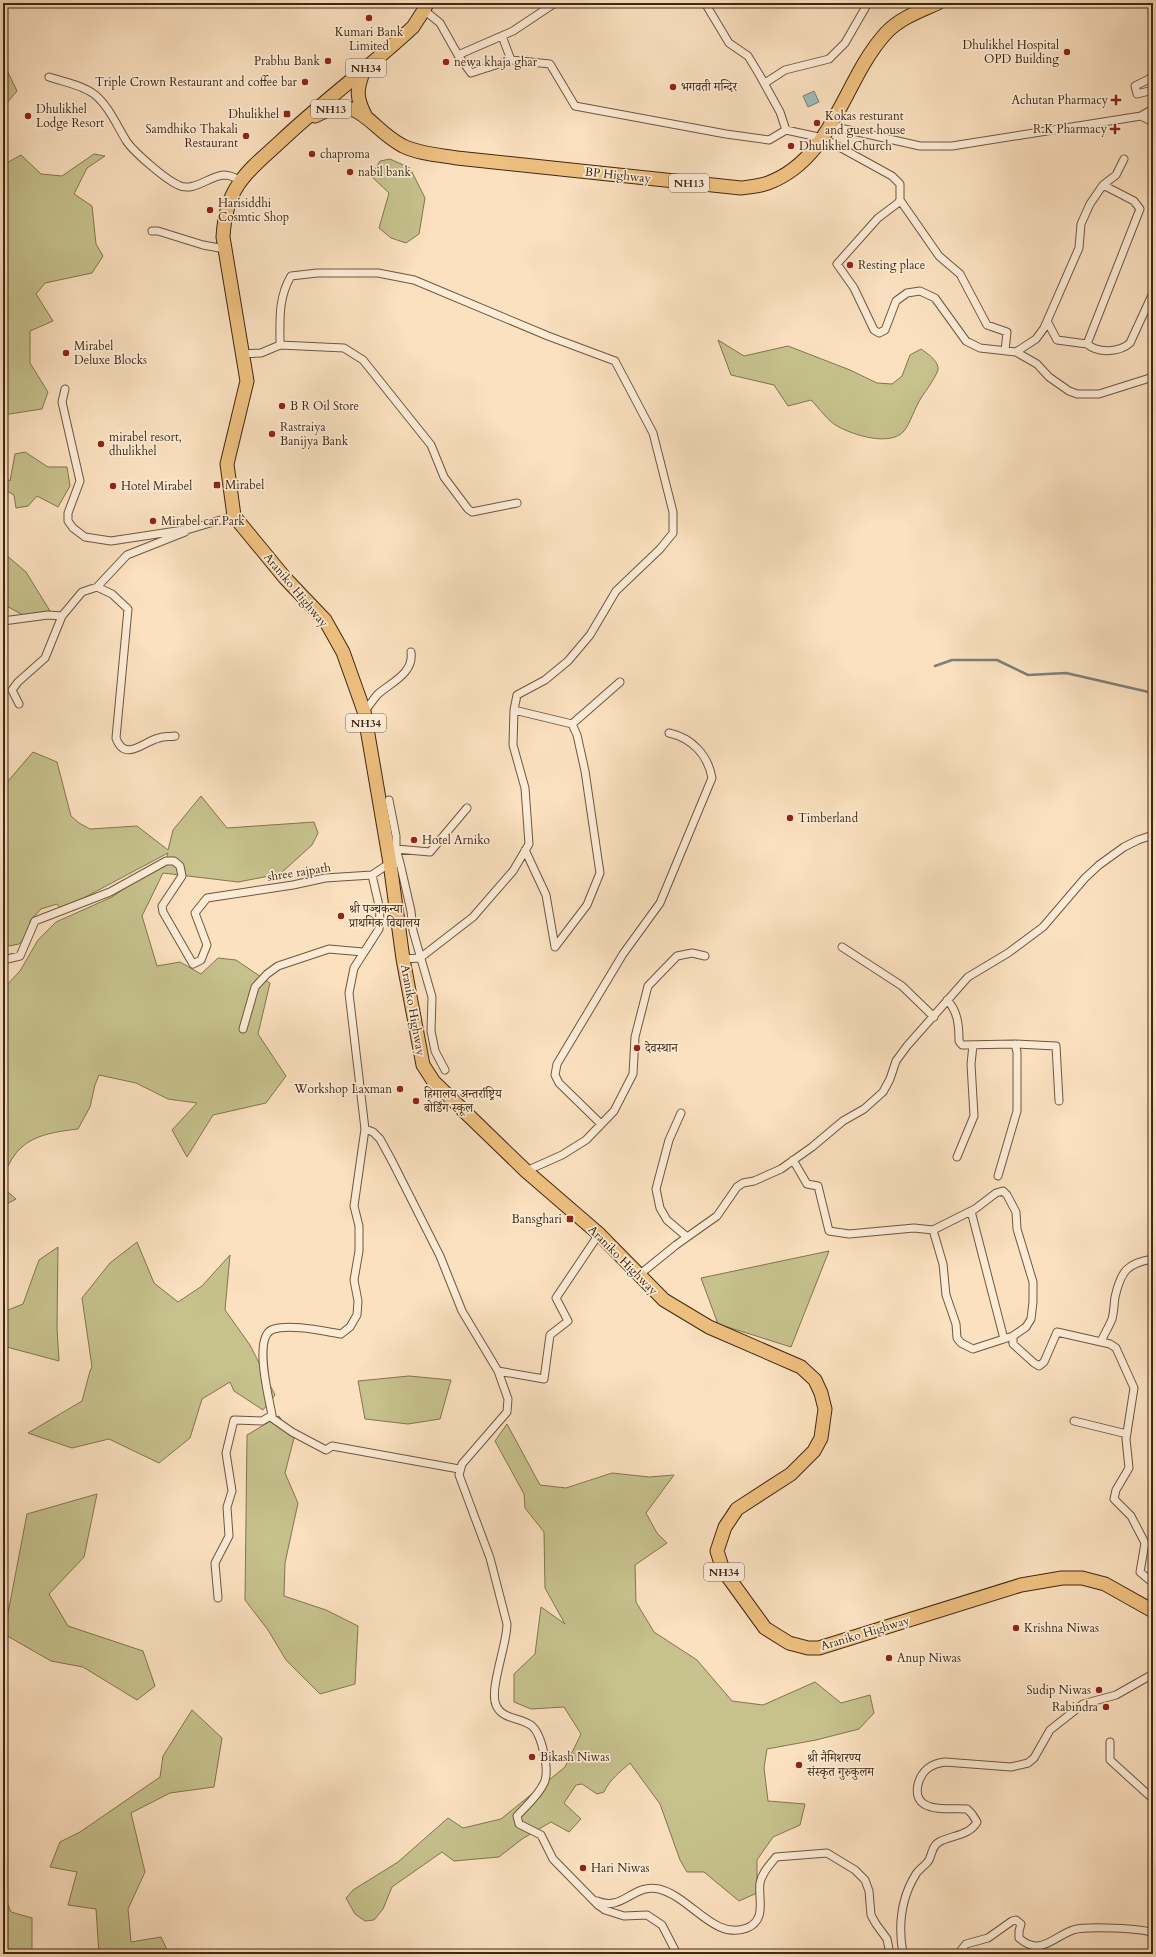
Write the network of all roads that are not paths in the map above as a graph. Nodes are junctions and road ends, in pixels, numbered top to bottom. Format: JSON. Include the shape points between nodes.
{"nodes":[{"id":1,"x":555,"y":3,"type":"edge"},
{"id":2,"x":705,"y":3,"type":"edge"},
{"id":3,"x":868,"y":3,"type":"edge"},
{"id":4,"x":938,"y":3,"type":"edge"},
{"id":5,"x":426,"y":7,"type":"edge"},
{"id":6,"x":502,"y":36,"type":"junction"},
{"id":7,"x":458,"y":55,"type":"junction"},
{"id":8,"x":511,"y":60,"type":"junction"},
{"id":9,"x":365,"y":69,"type":"junction"},
{"id":10,"x":49,"y":77,"type":"dead end"},
{"id":11,"x":1153,"y":77,"type":"edge"},
{"id":12,"x":765,"y":83,"type":"junction"},
{"id":13,"x":1153,"y":90,"type":"edge"},
{"id":14,"x":1153,"y":109,"type":"edge"},
{"id":15,"x":1141,"y":116,"type":"junction"},
{"id":16,"x":366,"y":118,"type":"junction"},
{"id":17,"x":1153,"y":122,"type":"edge"},
{"id":18,"x":296,"y":126,"type":"junction"},
{"id":19,"x":831,"y":126,"type":"junction"},
{"id":20,"x":786,"y":130,"type":"junction"},
{"id":21,"x":823,"y":138,"type":"junction"},
{"id":22,"x":1124,"y":159,"type":"dead end"},
{"id":23,"x":241,"y":181,"type":"junction"},
{"id":24,"x":1103,"y":185,"type":"junction"},
{"id":25,"x":900,"y":200,"type":"junction"},
{"id":26,"x":152,"y":231,"type":"dead end"},
{"id":27,"x":225,"y":249,"type":"junction"},
{"id":28,"x":1153,"y":293,"type":"edge"},
{"id":29,"x":1047,"y":322,"type":"junction"},
{"id":30,"x":280,"y":344,"type":"junction"},
{"id":31,"x":1087,"y":344,"type":"junction"},
{"id":32,"x":1005,"y":351,"type":"junction"},
{"id":33,"x":1016,"y":352,"type":"junction"},
{"id":34,"x":242,"y":354,"type":"junction"},
{"id":35,"x":1153,"y":377,"type":"edge"},
{"id":36,"x":65,"y":389,"type":"dead end"},
{"id":37,"x":516,"y":504,"type":"dead end"},
{"id":38,"x":234,"y":516,"type":"junction"},
{"id":39,"x":190,"y":529,"type":"junction"},
{"id":40,"x":97,"y":587,"type":"junction"},
{"id":41,"x":62,"y":616,"type":"junction"},
{"id":42,"x":3,"y":621,"type":"edge"},
{"id":43,"x":411,"y":652,"type":"dead end"},
{"id":44,"x":620,"y":682,"type":"dead end"},
{"id":45,"x":19,"y":704,"type":"dead end"},
{"id":46,"x":514,"y":710,"type":"junction"},
{"id":47,"x":364,"y":711,"type":"junction"},
{"id":48,"x":572,"y":724,"type":"junction"},
{"id":49,"x":669,"y":733,"type":"dead end"},
{"id":50,"x":175,"y":736,"type":"dead end"},
{"id":51,"x":389,"y":800,"type":"dead end"},
{"id":52,"x":467,"y":808,"type":"dead end"},
{"id":53,"x":1153,"y":835,"type":"edge"},
{"id":54,"x":396,"y":849,"type":"junction"},
{"id":55,"x":525,"y":850,"type":"junction"},
{"id":56,"x":395,"y":863,"type":"junction"},
{"id":57,"x":372,"y":875,"type":"junction"},
{"id":58,"x":842,"y":947,"type":"dead end"},
{"id":59,"x":363,"y":952,"type":"junction"},
{"id":60,"x":705,"y":956,"type":"dead end"},
{"id":61,"x":420,"y":958,"type":"junction"},
{"id":62,"x":403,"y":959,"type":"junction"},
{"id":63,"x":3,"y":960,"type":"edge"},
{"id":64,"x":947,"y":1000,"type":"junction"},
{"id":65,"x":934,"y":1017,"type":"junction"},
{"id":66,"x":243,"y":1029,"type":"dead end"},
{"id":67,"x":1015,"y":1044,"type":"junction"},
{"id":68,"x":973,"y":1045,"type":"junction"},
{"id":69,"x":445,"y":1070,"type":"dead end"},
{"id":70,"x":1059,"y":1101,"type":"dead end"},
{"id":71,"x":682,"y":1113,"type":"dead end"},
{"id":72,"x":601,"y":1124,"type":"junction"},
{"id":73,"x":365,"y":1128,"type":"junction"},
{"id":74,"x":958,"y":1157,"type":"dead end"},
{"id":75,"x":793,"y":1160,"type":"junction"},
{"id":76,"x":526,"y":1171,"type":"junction"},
{"id":77,"x":998,"y":1176,"type":"dead end"},
{"id":78,"x":971,"y":1211,"type":"junction"},
{"id":79,"x":933,"y":1230,"type":"junction"},
{"id":80,"x":599,"y":1234,"type":"junction"},
{"id":81,"x":687,"y":1237,"type":"junction"},
{"id":82,"x":1153,"y":1258,"type":"edge"},
{"id":83,"x":639,"y":1275,"type":"junction"},
{"id":84,"x":1012,"y":1336,"type":"junction"},
{"id":85,"x":1004,"y":1339,"type":"junction"},
{"id":86,"x":1101,"y":1342,"type":"junction"},
{"id":87,"x":498,"y":1371,"type":"junction"},
{"id":88,"x":272,"y":1415,"type":"junction"},
{"id":89,"x":1074,"y":1421,"type":"dead end"},
{"id":90,"x":1127,"y":1434,"type":"junction"},
{"id":91,"x":459,"y":1469,"type":"junction"},
{"id":92,"x":1153,"y":1583,"type":"edge"},
{"id":93,"x":218,"y":1598,"type":"dead end"},
{"id":94,"x":1151,"y":1606,"type":"edge"},
{"id":95,"x":1153,"y":1674,"type":"edge"},
{"id":96,"x":1110,"y":1742,"type":"dead end"},
{"id":97,"x":1153,"y":1799,"type":"edge"},
{"id":98,"x":592,"y":1898,"type":"junction"},
{"id":99,"x":1153,"y":1933,"type":"edge"},
{"id":100,"x":678,"y":1954,"type":"edge"},
{"id":101,"x":890,"y":1954,"type":"edge"},
{"id":102,"x":903,"y":1954,"type":"edge"},
{"id":103,"x":958,"y":1954,"type":"edge"}],
"edges":[{"from":1,"to":6,"type":"street"},
{"from":2,"to":12,"type":"street","via":[[729,43],[748,56]]},
{"from":3,"to":12,"type":"street","via":[[845,43],[829,59],[785,70]]},
{"from":4,"to":19,"type":"highway","name":"BP Highway","number":"NH13","via":[[904,19],[887,32],[870,53]]},
{"from":5,"to":7,"type":"street","via":[[440,23]]},
{"from":5,"to":9,"type":"highway","number":"NH34","via":[[413,27]]},
{"from":6,"to":7,"type":"street"},
{"from":6,"to":8,"type":"street"},
{"from":7,"to":8,"type":"street","via":[[471,73]]},
{"from":8,"to":20,"type":"street","via":[[550,64],[575,106],[769,140]]},
{"from":9,"to":16,"type":"highway","name":"BP Highway","number":"NH13","via":[[358,85],[358,96],[359,105]]},
{"from":9,"to":18,"type":"highway","number":"NH34"},
{"from":10,"to":23,"type":"street","via":[[95,95],[133,150],[176,184],[192,186],[224,175]]},
{"from":11,"to":13,"type":"street","via":[[1135,86],[1137,94]]},
{"from":12,"to":20,"type":"street"},
{"from":14,"to":15,"type":"street"},
{"from":15,"to":17,"type":"street"},
{"from":15,"to":19,"type":"street","via":[[952,146],[920,146]]},
{"from":16,"to":18,"type":"highway","name":"BP Highway","number":"NH13","via":[[352,108],[337,107]]},
{"from":16,"to":21,"type":"highway","name":"BP Highway","number":"NH13","via":[[393,140],[418,152],[741,188],[766,184],[790,172],[807,158]]},
{"from":18,"to":23,"type":"highway","number":"NH34"},
{"from":19,"to":21,"type":"highway","name":"BP Highway","number":"NH13"},
{"from":20,"to":21,"type":"street"},
{"from":21,"to":25,"type":"street","via":[[892,176],[900,184]]},
{"from":22,"to":24,"type":"street","via":[[1116,176]]},
{"from":23,"to":27,"type":"highway","number":"NH34","via":[[226,216]]},
{"from":24,"to":29,"type":"street","via":[[1081,224],[1079,248]]},
{"from":24,"to":31,"type":"street","via":[[1134,201],[1140,209]]},
{"from":25,"to":32,"type":"street","via":[[939,256],[960,274],[987,325],[1007,332]]},
{"from":25,"to":32,"type":"street","via":[[878,218],[837,264],[854,288],[870,325],[880,333],[885,330],[896,301],[907,293],[920,291],[935,298],[966,341],[980,348]]},
{"from":26,"to":27,"type":"street"},
{"from":27,"to":34,"type":"highway","number":"NH34"},
{"from":28,"to":31,"type":"street","via":[[1130,343],[1124,348],[1112,351],[1090,347]]},
{"from":29,"to":31,"type":"street","via":[[1057,340]]},
{"from":29,"to":33,"type":"street","via":[[1036,339]]},
{"from":30,"to":34,"type":"street","via":[[261,353]]},
{"from":30,"to":37,"type":"street","via":[[344,348],[363,360],[431,445],[444,477],[468,509],[472,512]]},
{"from":30,"to":46,"type":"street","via":[[279,304],[284,286],[291,276],[317,273],[378,273],[414,280],[614,361],[653,433],[673,512],[673,533],[616,591],[590,635],[568,661],[545,680],[517,695]]},
{"from":32,"to":33,"type":"street"},
{"from":33,"to":35,"type":"street","via":[[1038,364],[1049,378],[1077,394],[1099,394]]},
{"from":34,"to":38,"type":"highway","number":"NH34","via":[[248,381],[226,464]]},
{"from":36,"to":39,"type":"street","via":[[62,402],[80,481],[68,513],[68,521],[73,528],[85,537],[111,541]]},
{"from":38,"to":39,"type":"street"},
{"from":38,"to":47,"type":"highway","name":"Araniko Highway","number":"NH34","via":[[285,578],[325,620],[343,652]]},
{"from":39,"to":40,"type":"street","via":[[164,542],[127,555]]},
{"from":40,"to":41,"type":"street","via":[[82,592]]},
{"from":40,"to":50,"type":"street","via":[[112,594],[128,609],[116,738],[118,745],[126,749],[136,749],[158,738]]},
{"from":41,"to":42,"type":"street","via":[[48,615]]},
{"from":41,"to":45,"type":"street","via":[[45,658],[12,690]]},
{"from":43,"to":47,"type":"street","via":[[412,661],[404,674],[377,696]]},
{"from":44,"to":48,"type":"street"},
{"from":46,"to":48,"type":"street"},
{"from":46,"to":55,"type":"street","via":[[514,745],[527,803],[529,844]]},
{"from":47,"to":56,"type":"highway","name":"Araniko Highway","number":"NH34"},
{"from":48,"to":55,"type":"street","via":[[585,771],[600,873],[587,905],[555,947],[546,895]]},
{"from":49,"to":72,"type":"street","via":[[683,736],[692,743],[710,765],[712,778],[660,903],[623,954],[557,1064],[555,1075],[559,1083]]},
{"from":51,"to":54,"type":"street"},
{"from":52,"to":54,"type":"street","via":[[430,852]]},
{"from":53,"to":64,"type":"street","via":[[1124,847],[1099,865],[1043,927],[1008,953],[968,977]]},
{"from":54,"to":56,"type":"street"},
{"from":55,"to":61,"type":"street","via":[[513,872],[473,917]]},
{"from":56,"to":57,"type":"street"},
{"from":56,"to":61,"type":"street"},
{"from":56,"to":62,"type":"highway","name":"Araniko Highway","number":"NH34"},
{"from":57,"to":59,"type":"street","via":[[380,910],[379,929]]},
{"from":57,"to":63,"type":"street","name":"shree rajpath","via":[[325,878],[207,898],[195,914],[206,945],[201,960],[193,964],[162,912],[162,906],[182,876],[180,866],[174,861],[166,861],[110,892],[35,921],[20,956]]},
{"from":58,"to":65,"type":"street","via":[[902,986]]},
{"from":59,"to":66,"type":"street","via":[[329,949],[278,966],[255,987]]},
{"from":59,"to":73,"type":"street","via":[[354,968],[349,993]]},
{"from":60,"to":72,"type":"street","via":[[692,953],[677,956],[648,986],[635,1037],[633,1074],[614,1110]]},
{"from":61,"to":62,"type":"street"},
{"from":61,"to":69,"type":"street","via":[[432,997],[431,1030],[435,1051]]},
{"from":62,"to":76,"type":"highway","name":"Araniko Highway","number":"NH34","via":[[423,1065],[434,1082]]},
{"from":64,"to":65,"type":"street"},
{"from":64,"to":68,"type":"street","via":[[955,1012],[959,1042],[962,1045]]},
{"from":65,"to":75,"type":"street","via":[[896,1061],[883,1092],[864,1109],[843,1121]]},
{"from":67,"to":68,"type":"street"},
{"from":67,"to":70,"type":"street","via":[[1056,1046]]},
{"from":67,"to":77,"type":"street","via":[[1017,1111]]},
{"from":68,"to":74,"type":"street","via":[[971,1064],[974,1116]]},
{"from":71,"to":81,"type":"street","via":[[669,1140],[656,1190],[660,1208],[667,1220]]},
{"from":72,"to":76,"type":"street","via":[[586,1140],[562,1155]]},
{"from":73,"to":87,"type":"street","via":[[380,1139],[440,1256],[462,1311]]},
{"from":73,"to":88,"type":"street","via":[[354,1206],[359,1226],[359,1251],[354,1280],[358,1301],[357,1315],[350,1327],[341,1334],[285,1327],[267,1332],[262,1350]]},
{"from":75,"to":79,"type":"street","via":[[807,1184],[818,1186],[829,1231],[849,1234],[914,1228]]},
{"from":75,"to":81,"type":"street","via":[[767,1176],[743,1183],[717,1216]]},
{"from":76,"to":80,"type":"highway","name":"Araniko Highway","number":"NH34"},
{"from":78,"to":79,"type":"street"},
{"from":78,"to":84,"type":"street","via":[[1002,1191],[1008,1194],[1016,1212],[1017,1229],[1033,1282],[1033,1302],[1031,1319],[1026,1327]]},
{"from":78,"to":85,"type":"street"},
{"from":79,"to":85,"type":"street","via":[[943,1264],[946,1295],[956,1324],[957,1338],[973,1349]]},
{"from":80,"to":83,"type":"highway","name":"Araniko Highway","number":"NH34"},
{"from":80,"to":87,"type":"street","via":[[556,1298],[568,1321],[550,1335],[544,1379]]},
{"from":81,"to":83,"type":"street"},
{"from":82,"to":86,"type":"street","via":[[1136,1262],[1128,1267],[1122,1276],[1112,1319]]},
{"from":83,"to":94,"type":"highway","name":"Araniko Highway","number":"NH34","via":[[664,1300],[709,1328],[801,1367],[814,1380],[821,1393],[825,1409],[824,1425],[814,1451],[791,1474],[737,1509],[725,1527],[717,1551],[723,1570],[757,1620],[778,1637],[800,1647],[819,1648],[1021,1585],[1062,1578],[1082,1578],[1105,1584]]},
{"from":84,"to":85,"type":"street"},
{"from":84,"to":86,"type":"street","via":[[1013,1344],[1039,1366],[1044,1362],[1057,1332]]},
{"from":86,"to":90,"type":"street","via":[[1116,1348],[1134,1388]]},
{"from":87,"to":91,"type":"street","via":[[508,1399],[507,1412]]},
{"from":88,"to":91,"type":"street","via":[[272,1418],[292,1432],[326,1450],[332,1446]]},
{"from":88,"to":93,"type":"street","via":[[262,1421],[234,1420],[226,1452],[232,1491],[228,1506],[229,1536],[215,1563]]},
{"from":89,"to":90,"type":"street"},
{"from":90,"to":92,"type":"street","via":[[1129,1468],[1116,1490],[1114,1499],[1131,1516],[1145,1544],[1140,1572]]},
{"from":91,"to":98,"type":"street","via":[[465,1494],[490,1558],[507,1624],[507,1635],[494,1692],[496,1706],[502,1713],[532,1726],[543,1750],[546,1780],[516,1819],[519,1824],[541,1835],[554,1860]]},
{"from":95,"to":102,"type":"street","via":[[1116,1695],[1083,1704],[1050,1730],[1034,1758],[1028,1763],[1011,1767],[945,1762],[932,1765],[926,1770],[921,1777],[917,1796],[933,1808],[967,1808],[976,1822],[973,1828],[939,1842],[909,1886],[901,1912]]},
{"from":96,"to":97,"type":"street","via":[[1110,1760]]},
{"from":98,"to":100,"type":"street","via":[[605,1910],[624,1916],[647,1915],[662,1925]]},
{"from":98,"to":101,"type":"street","via":[[605,1904],[613,1904],[638,1890],[649,1887],[659,1889],[671,1892],[721,1929],[740,1931],[750,1927],[761,1912],[760,1882],[776,1857],[827,1854],[855,1870],[865,1880],[869,1891],[871,1915],[887,1938]]},
{"from":99,"to":103,"type":"street","via":[[1087,1928],[1074,1930],[1037,1948],[1027,1946],[1019,1938],[1021,1924],[1016,1920],[988,1938],[966,1944]]}]}
